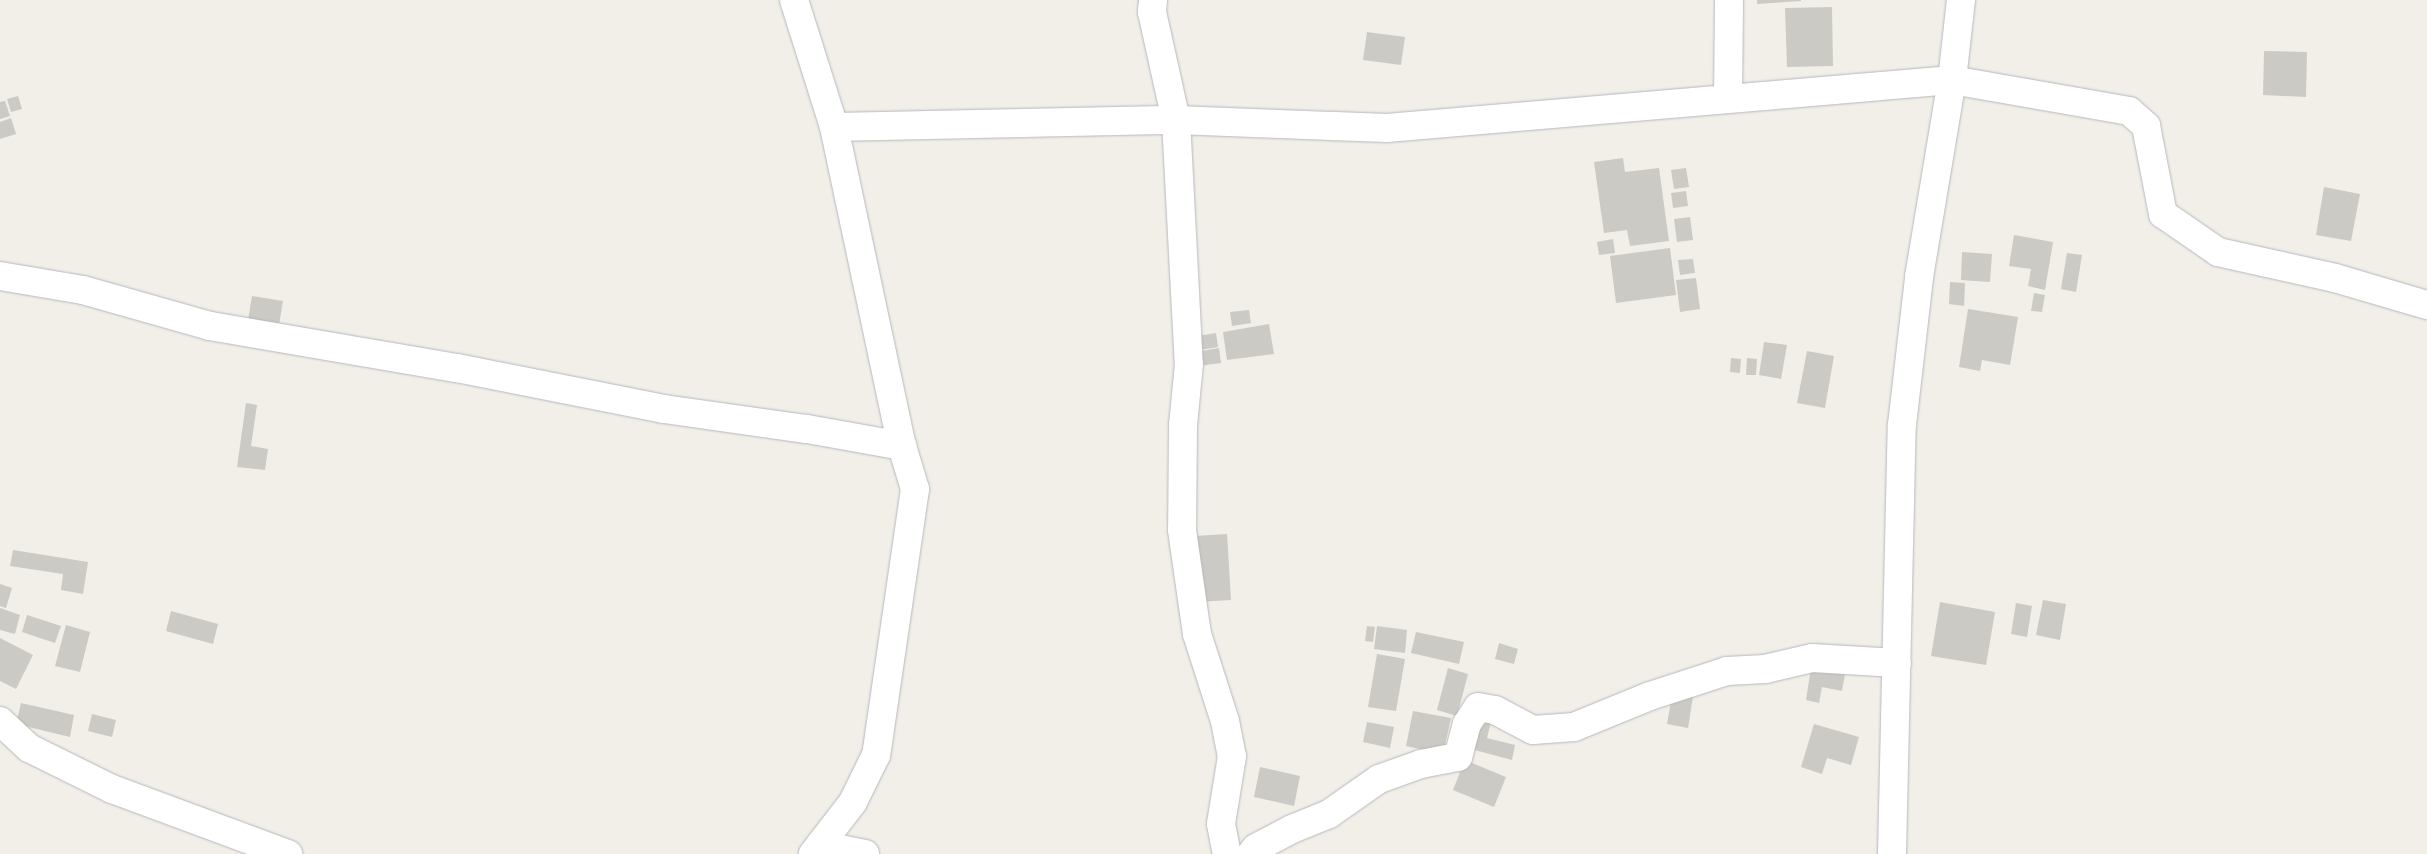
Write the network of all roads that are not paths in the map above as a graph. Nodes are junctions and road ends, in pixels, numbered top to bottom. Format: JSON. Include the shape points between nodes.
{"nodes":[{"id":1,"x":794,"y":0,"type":"edge"},
{"id":2,"x":1153,"y":0,"type":"edge"},
{"id":3,"x":1728,"y":0,"type":"edge"},
{"id":4,"x":1961,"y":0,"type":"edge"},
{"id":5,"x":1952,"y":80,"type":"junction"},
{"id":6,"x":1728,"y":99,"type":"junction"},
{"id":7,"x":1176,"y":120,"type":"junction"},
{"id":8,"x":834,"y":127,"type":"junction"},
{"id":9,"x":0,"y":276,"type":"edge"},
{"id":10,"x":2427,"y":305,"type":"edge"},
{"id":11,"x":902,"y":446,"type":"junction"},
{"id":12,"x":1896,"y":663,"type":"junction"},
{"id":13,"x":0,"y":721,"type":"edge"},
{"id":14,"x":816,"y":849,"type":"edge"},
{"id":15,"x":288,"y":854,"type":"edge"},
{"id":16,"x":864,"y":854,"type":"edge"},
{"id":17,"x":1227,"y":854,"type":"edge"},
{"id":18,"x":1251,"y":854,"type":"edge"},
{"id":19,"x":1892,"y":854,"type":"edge"}],
"edges":[{"from":1,"to":8,"type":"street"},
{"from":2,"to":7,"type":"street","via":[[1152,12]]},
{"from":3,"to":6,"type":"street"},
{"from":4,"to":5,"type":"street"},
{"from":5,"to":6,"type":"street"},
{"from":5,"to":10,"type":"street","via":[[2129,111],[2146,126],[2163,214],[2218,252],[2335,278]]},
{"from":5,"to":12,"type":"street","via":[[1920,277],[1902,426]]},
{"from":6,"to":7,"type":"street","via":[[1386,128]]},
{"from":7,"to":8,"type":"street"},
{"from":7,"to":17,"type":"street","via":[[1189,364],[1183,425],[1182,530],[1197,634],[1225,721],[1232,756],[1221,824]]},
{"from":8,"to":11,"type":"street"},
{"from":9,"to":11,"type":"street","via":[[83,290],[210,326],[457,368],[664,409]]},
{"from":11,"to":14,"type":"street","via":[[916,489],[876,755],[853,802]]},
{"from":12,"to":18,"type":"street","via":[[1812,658],[1765,669],[1727,671],[1650,696],[1574,727],[1533,730],[1495,710],[1478,707],[1467,724],[1458,757],[1421,764],[1379,779],[1330,814],[1292,829],[1256,848]]},
{"from":12,"to":19,"type":"street"},
{"from":13,"to":15,"type":"street","via":[[30,748],[112,789]]},
{"from":14,"to":16,"type":"street"}]}
